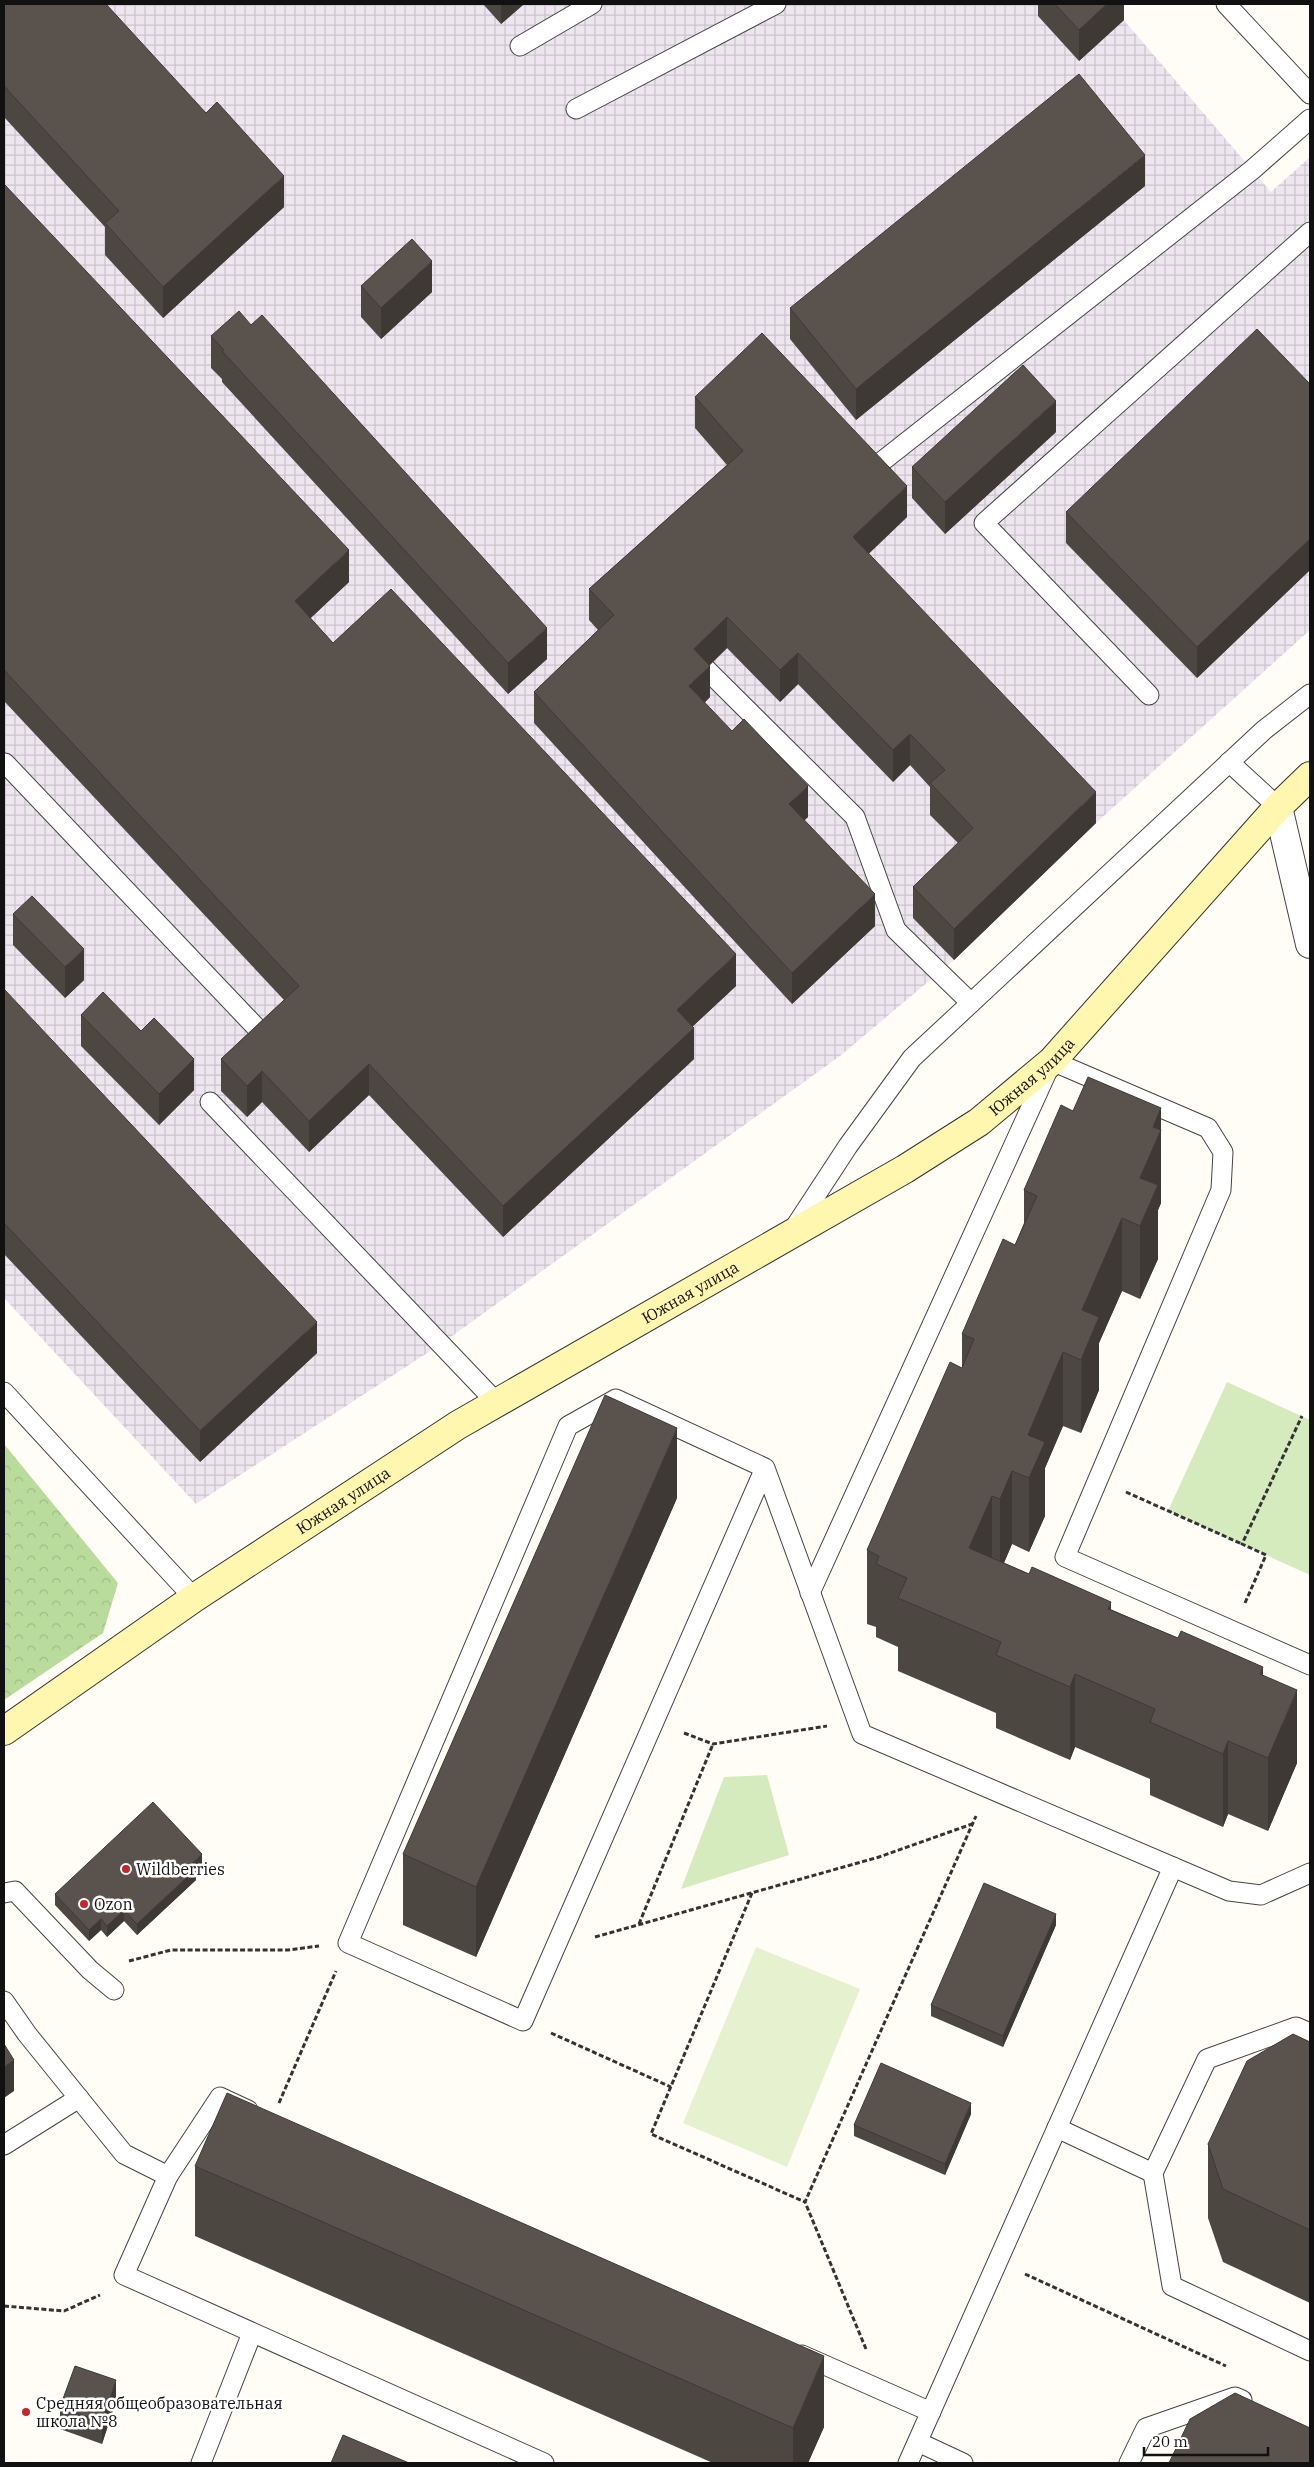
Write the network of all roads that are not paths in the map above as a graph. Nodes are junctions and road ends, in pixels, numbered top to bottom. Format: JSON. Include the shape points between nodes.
{"nodes":[{"id":1,"x":592,"y":4,"type":"edge"},
{"id":2,"x":776,"y":4,"type":"edge"},
{"id":3,"x":1226,"y":4,"type":"edge"},
{"id":4,"x":520,"y":46,"type":"dead end"},
{"id":5,"x":1310,"y":94,"type":"edge"},
{"id":6,"x":576,"y":109,"type":"dead end"},
{"id":7,"x":1310,"y":119,"type":"edge"},
{"id":8,"x":1310,"y":232,"type":"edge"},
{"id":9,"x":866,"y":474,"type":"edge"},
{"id":10,"x":706,"y":669,"type":"edge"},
{"id":11,"x":1310,"y":694,"type":"edge"},
{"id":12,"x":1150,"y":695,"type":"dead end"},
{"id":13,"x":1229,"y":762,"type":"junction"},
{"id":14,"x":4,"y":763,"type":"edge"},
{"id":15,"x":1310,"y":776,"type":"edge"},
{"id":16,"x":1278,"y":807,"type":"junction"},
{"id":17,"x":1310,"y":944,"type":"edge"},
{"id":18,"x":971,"y":1003,"type":"junction"},
{"id":19,"x":271,"y":1044,"type":"edge"},
{"id":20,"x":1052,"y":1061,"type":"junction"},
{"id":21,"x":210,"y":1102,"type":"dead end"},
{"id":22,"x":789,"y":1236,"type":"junction"},
{"id":23,"x":4,"y":1392,"type":"edge"},
{"id":24,"x":497,"y":1403,"type":"junction"},
{"id":25,"x":765,"y":1468,"type":"junction"},
{"id":26,"x":810,"y":1593,"type":"junction"},
{"id":27,"x":194,"y":1598,"type":"junction"},
{"id":28,"x":1310,"y":1665,"type":"edge"},
{"id":29,"x":4,"y":1732,"type":"edge"},
{"id":30,"x":1173,"y":1867,"type":"junction"},
{"id":31,"x":1310,"y":1873,"type":"edge"},
{"id":32,"x":4,"y":1893,"type":"edge"},
{"id":33,"x":114,"y":1990,"type":"dead end"},
{"id":34,"x":4,"y":2001,"type":"edge"},
{"id":35,"x":1310,"y":2033,"type":"edge"},
{"id":36,"x":79,"y":2098,"type":"junction"},
{"id":37,"x":271,"y":2120,"type":"edge"},
{"id":38,"x":1057,"y":2128,"type":"junction"},
{"id":39,"x":4,"y":2145,"type":"edge"},
{"id":40,"x":1153,"y":2173,"type":"junction"},
{"id":41,"x":168,"y":2176,"type":"junction"},
{"id":42,"x":252,"y":2333,"type":"junction"},
{"id":43,"x":783,"y":2346,"type":"edge"},
{"id":44,"x":1310,"y":2351,"type":"edge"},
{"id":45,"x":1260,"y":2408,"type":"edge"},
{"id":46,"x":931,"y":2412,"type":"junction"},
{"id":47,"x":918,"y":2442,"type":"junction"},
{"id":48,"x":201,"y":2463,"type":"edge"},
{"id":49,"x":544,"y":2463,"type":"edge"},
{"id":50,"x":908,"y":2463,"type":"edge"},
{"id":51,"x":963,"y":2463,"type":"edge"},
{"id":52,"x":1129,"y":2463,"type":"edge"}],
"edges":[{"from":1,"to":4,"type":"lane"},
{"from":2,"to":6,"type":"lane"},
{"from":3,"to":5,"type":"lane"},
{"from":7,"to":9,"type":"lane","via":[[1252,170]]},
{"from":8,"to":12,"type":"lane","via":[[984,523]]},
{"from":10,"to":18,"type":"lane","via":[[855,817],[896,930]]},
{"from":11,"to":13,"type":"lane"},
{"from":13,"to":16,"type":"lane"},
{"from":13,"to":18,"type":"lane"},
{"from":14,"to":19,"type":"lane"},
{"from":15,"to":16,"type":"street","name":"Южная улица"},
{"from":16,"to":17,"type":"street"},
{"from":16,"to":20,"type":"street","name":"Южная улица"},
{"from":18,"to":22,"type":"lane","via":[[912,1058],[848,1146]]},
{"from":20,"to":22,"type":"street","name":"Южная улица","via":[[979,1122]]},
{"from":20,"to":26,"type":"lane"},
{"from":20,"to":28,"type":"lane","via":[[1208,1128],[1224,1152],[1221,1190],[1065,1557]]},
{"from":21,"to":24,"type":"lane"},
{"from":22,"to":24,"type":"street","name":"Южная улица"},
{"from":23,"to":27,"type":"lane"},
{"from":24,"to":27,"type":"street","name":"Южная улица","via":[[458,1425]]},
{"from":25,"to":25,"type":"lane","via":[[616,1400],[568,1426],[348,1943],[523,2020]]},
{"from":25,"to":26,"type":"lane"},
{"from":26,"to":30,"type":"lane","via":[[862,1734]]},
{"from":27,"to":29,"type":"street","name":"Южная улица"},
{"from":30,"to":31,"type":"lane","via":[[1229,1891],[1261,1895]]},
{"from":30,"to":38,"type":"lane"},
{"from":32,"to":33,"type":"lane","via":[[15,1891],[90,1970]]},
{"from":34,"to":36,"type":"lane"},
{"from":35,"to":40,"type":"lane","via":[[1296,2027],[1207,2059]]},
{"from":36,"to":39,"type":"lane"},
{"from":36,"to":41,"type":"lane","via":[[124,2154]]},
{"from":37,"to":41,"type":"lane","via":[[220,2097]]},
{"from":38,"to":40,"type":"lane"},
{"from":38,"to":46,"type":"lane"},
{"from":40,"to":44,"type":"lane","via":[[1172,2286]]},
{"from":41,"to":42,"type":"lane","via":[[124,2275]]},
{"from":42,"to":48,"type":"lane"},
{"from":42,"to":49,"type":"lane"},
{"from":43,"to":46,"type":"lane"},
{"from":45,"to":52,"type":"lane","via":[[1235,2396],[1146,2428]]},
{"from":46,"to":47,"type":"lane"},
{"from":47,"to":50,"type":"lane"},
{"from":47,"to":51,"type":"lane"}]}
